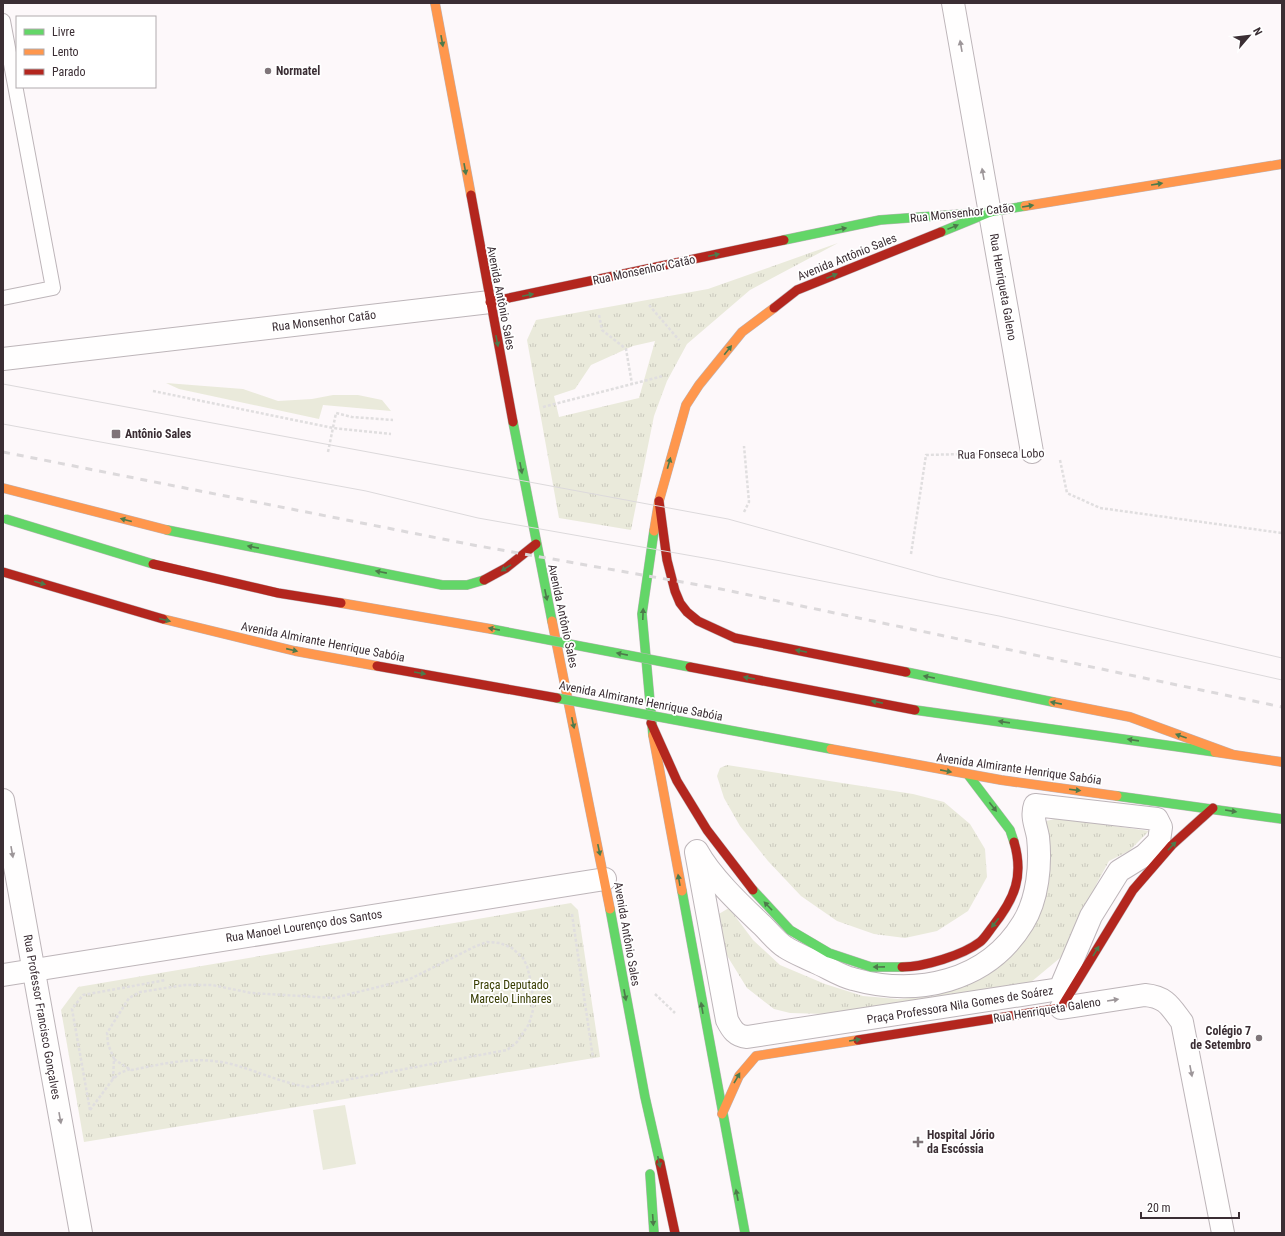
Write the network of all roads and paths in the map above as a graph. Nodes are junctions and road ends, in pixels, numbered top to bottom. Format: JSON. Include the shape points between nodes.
{"nodes":[{"id":1,"x":435,"y":3,"type":"edge"},
{"id":2,"x":953,"y":3,"type":"edge"},
{"id":3,"x":3,"y":21,"type":"edge"},
{"id":4,"x":5,"y":44,"type":"edge"},
{"id":5,"x":1282,"y":164,"type":"edge"},
{"id":6,"x":990,"y":212,"type":"junction"},
{"id":7,"x":3,"y":298,"type":"edge"},
{"id":8,"x":490,"y":302,"type":"junction"},
{"id":9,"x":649,"y":305,"type":"dead end"},
{"id":10,"x":599,"y":315,"type":"dead end"},
{"id":11,"x":679,"y":340,"type":"dead end"},
{"id":12,"x":3,"y":359,"type":"edge"},
{"id":13,"x":663,"y":376,"type":"dead end"},
{"id":14,"x":632,"y":384,"type":"junction"},
{"id":15,"x":153,"y":392,"type":"dead end"},
{"id":16,"x":544,"y":407,"type":"dead end"},
{"id":17,"x":393,"y":420,"type":"dead end"},
{"id":18,"x":333,"y":428,"type":"junction"},
{"id":19,"x":391,"y":434,"type":"dead end"},
{"id":20,"x":744,"y":446,"type":"dead end"},
{"id":21,"x":328,"y":452,"type":"dead end"},
{"id":22,"x":1032,"y":452,"type":"junction"},
{"id":23,"x":3,"y":488,"type":"edge"},
{"id":24,"x":659,"y":501,"type":"junction"},
{"id":25,"x":744,"y":512,"type":"dead end"},
{"id":26,"x":5,"y":519,"type":"edge"},
{"id":27,"x":1282,"y":533,"type":"edge"},
{"id":28,"x":536,"y":544,"type":"junction"},
{"id":29,"x":911,"y":554,"type":"dead end"},
{"id":30,"x":3,"y":572,"type":"edge"},
{"id":31,"x":651,"y":723,"type":"junction"},
{"id":32,"x":1231,"y":754,"type":"junction"},
{"id":33,"x":1282,"y":762,"type":"edge"},
{"id":34,"x":969,"y":776,"type":"junction"},
{"id":35,"x":3,"y":800,"type":"edge"},
{"id":36,"x":1213,"y":808,"type":"junction"},
{"id":37,"x":1282,"y":819,"type":"edge"},
{"id":38,"x":706,"y":864,"type":"joint"},
{"id":39,"x":605,"y":879,"type":"junction"},
{"id":40,"x":568,"y":910,"type":"dead end"},
{"id":41,"x":33,"y":970,"type":"junction"},
{"id":42,"x":3,"y":975,"type":"edge"},
{"id":43,"x":168,"y":980,"type":"dead end"},
{"id":44,"x":652,"y":991,"type":"dead end"},
{"id":45,"x":1061,"y":1008,"type":"junction"},
{"id":46,"x":709,"y":1046,"type":"junction"},
{"id":47,"x":594,"y":1058,"type":"dead end"},
{"id":48,"x":114,"y":1059,"type":"junction"},
{"id":49,"x":130,"y":1069,"type":"junction"},
{"id":50,"x":645,"y":1097,"type":"junction"},
{"id":51,"x":90,"y":1110,"type":"dead end"},
{"id":52,"x":722,"y":1114,"type":"junction"},
{"id":53,"x":81,"y":1233,"type":"edge"},
{"id":54,"x":654,"y":1233,"type":"edge"},
{"id":55,"x":674,"y":1233,"type":"edge"},
{"id":56,"x":745,"y":1233,"type":"edge"},
{"id":57,"x":1223,"y":1233,"type":"edge"}],
"edges":[{"from":1,"to":8,"type":"main road","name":"Avenida Antônio Sales","one_way":true},
{"from":6,"to":2,"type":"street","name":"Rua Henriqueta Galeno","one_way":true},
{"from":3,"to":4,"type":"lane"},
{"from":4,"to":7,"type":"lane","via":[[53,288]]},
{"from":6,"to":5,"type":"main road","name":"Rua Monsenhor Catão","one_way":true},
{"from":8,"to":6,"type":"main road","name":"Rua Monsenhor Catão","one_way":true,"via":[[880,220]]},
{"from":6,"to":22,"type":"street","name":"Rua Henriqueta Galeno"},
{"from":24,"to":6,"type":"main road","name":"Avenida Antônio Sales","one_way":true,"via":[[686,405],[742,332],[797,290]]},
{"from":8,"to":12,"type":"street","name":"Rua Monsenhor Catão"},
{"from":8,"to":28,"type":"main road","name":"Avenida Antônio Sales","one_way":true},
{"from":9,"to":11,"type":"path"},
{"from":10,"to":14,"type":"path","via":[[602,330],[626,349]]},
{"from":13,"to":14,"type":"path"},
{"from":14,"to":16,"type":"path"},
{"from":15,"to":18,"type":"path"},
{"from":17,"to":18,"type":"path","via":[[336,413]]},
{"from":18,"to":19,"type":"path"},
{"from":18,"to":21,"type":"path"},
{"from":20,"to":25,"type":"path","via":[[749,502]]},
{"from":22,"to":27,"type":"path","name":"Rua Fonseca Lobo","via":[[1059,453],[1067,492],[1100,508]]},
{"from":22,"to":29,"type":"path","name":"Rua Fonseca Lobo","via":[[926,456]]},
{"from":28,"to":23,"type":"main road","one_way":true,"via":[[510,566],[490,578],[470,584],[442,585],[140,524]]},
{"from":31,"to":24,"type":"main road","name":"Avenida Antônio Sales","one_way":true,"via":[[642,614]]},
{"from":32,"to":24,"type":"main road","one_way":true,"via":[[1130,717],[735,638],[706,627],[686,611],[670,576]]},
{"from":32,"to":26,"type":"main road","one_way":true,"bridge":true,"via":[[915,710],[461,623],[278,593],[158,566]]},
{"from":28,"to":39,"type":"main road","name":"Avenida Antônio Sales","one_way":true},
{"from":30,"to":34,"type":"main road","name":"Avenida Almirante Henrique Sabóia","one_way":true,"bridge":true,"via":[[163,619],[295,651],[633,711]]},
{"from":34,"to":31,"type":"main road","one_way":true,"via":[[1010,830],[1018,856],[1018,879],[1014,896],[980,942],[944,960],[910,967],[871,967],[829,953],[790,930],[747,884],[707,830],[677,781]]},
{"from":46,"to":31,"type":"main road","name":"Avenida Antônio Sales","one_way":true},
{"from":32,"to":33,"type":"main road"},
{"from":34,"to":36,"type":"main road","name":"Avenida Almirante Henrique Sabóia","one_way":true},
{"from":35,"to":41,"type":"street","name":"Rua Professor Francisco Gonçalves","one_way":true},
{"from":36,"to":37,"type":"main road","name":"Avenida Almirante Henrique Sabóia","one_way":true},
{"from":45,"to":36,"type":"main road","one_way":true,"via":[[1133,890],[1172,845]]},
{"from":38,"to":38,"type":"street","name":"Praça Professora Nila Gomes de Soárez","via":[[696,852],[728,1020],[732,1030],[747,1037],[1060,989],[1095,909],[1118,871],[1145,855],[1159,841],[1161,827],[1157,819],[1035,805],[1033,812],[1039,861],[1036,886],[1029,910],[1017,933],[984,965],[952,980],[919,986],[885,986],[851,979],[784,947],[730,894]]},
{"from":39,"to":41,"type":"street","name":"Rua Manoel Lourenço dos Santos"},
{"from":39,"to":50,"type":"main road","name":"Avenida Antônio Sales","one_way":true},
{"from":40,"to":47,"type":"path","via":[[573,915]]},
{"from":41,"to":42,"type":"street","name":"Rua Manoel Lourenço dos Santos"},
{"from":41,"to":53,"type":"street","name":"Rua Professor Francisco Gonçalves","one_way":true},
{"from":43,"to":51,"type":"path","via":[[83,995],[72,1009]]},
{"from":44,"to":46,"type":"path"},
{"from":52,"to":45,"type":"main road","name":"Rua Henriqueta Galeno","one_way":true,"via":[[744,1066],[756,1056]]},
{"from":45,"to":57,"type":"street","name":"Rua Henriqueta Galeno","one_way":true,"via":[[1145,994],[1157,996],[1168,1003],[1182,1022]]},
{"from":46,"to":52,"type":"main road","name":"Avenida Antônio Sales"},
{"from":48,"to":49,"type":"path"},
{"from":48,"to":49,"type":"path","via":[[113,1079]]},
{"from":48,"to":49,"type":"path","via":[[107,1033],[129,998],[140,992],[185,985],[212,985],[250,993],[334,998],[410,980],[487,942],[500,943],[512,948],[528,966],[534,1010],[529,1024],[517,1042],[507,1050],[308,1087],[234,1065],[200,1060],[182,1060]]},
{"from":50,"to":54,"type":"main road","one_way":true},
{"from":50,"to":55,"type":"main road","name":"Avenida Antônio Sales","one_way":true},
{"from":56,"to":52,"type":"main road","name":"Avenida Antônio Sales","one_way":true}]}
